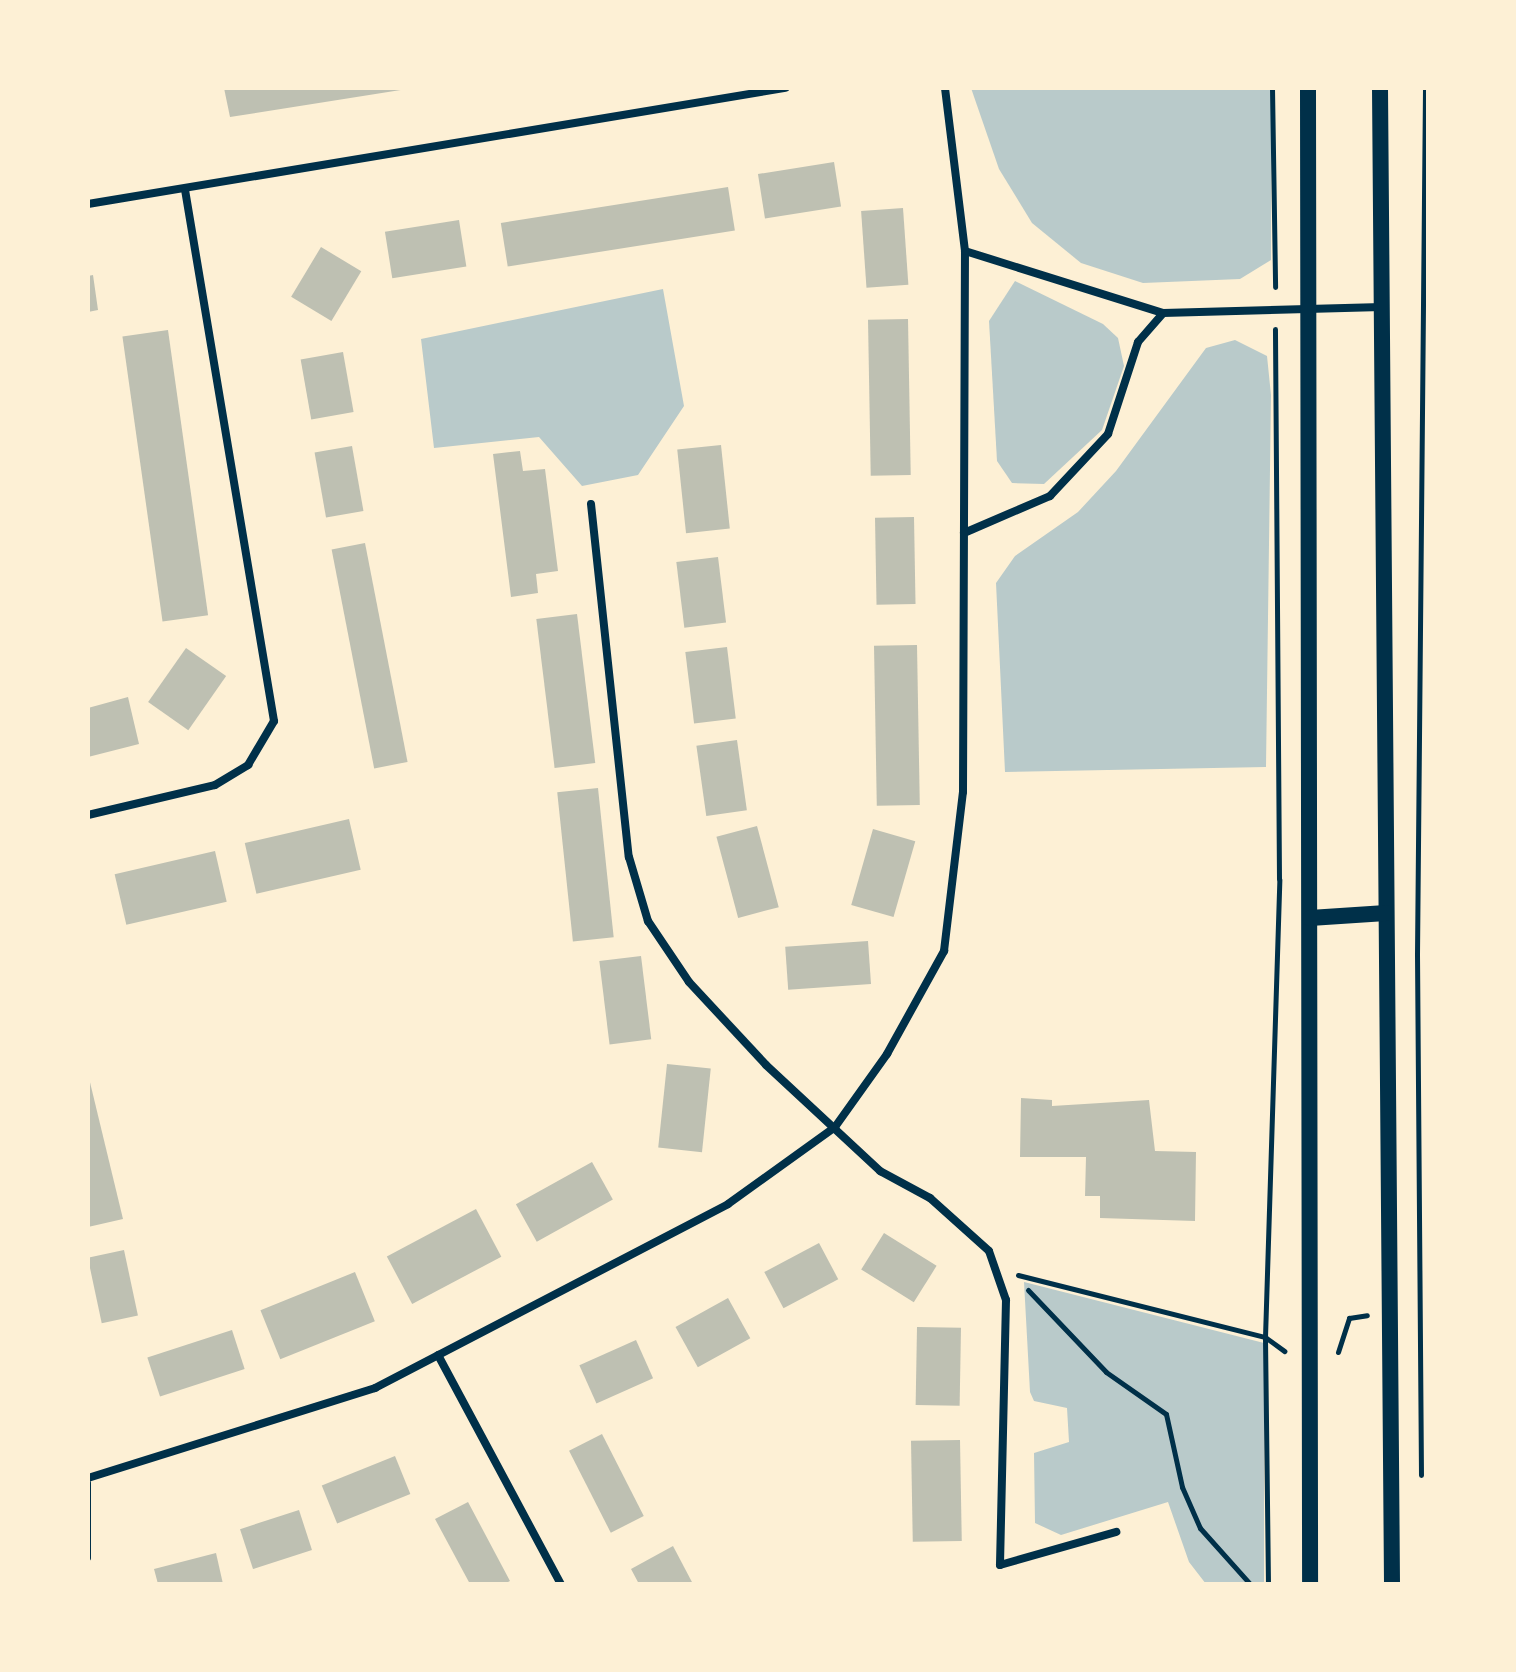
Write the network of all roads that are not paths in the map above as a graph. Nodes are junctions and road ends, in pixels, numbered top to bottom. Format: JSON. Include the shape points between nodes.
{"nodes":[{"id":1,"x":785,"y":88,"type":"edge"},
{"id":2,"x":945,"y":88,"type":"edge"},
{"id":3,"x":1308,"y":88,"type":"edge"},
{"id":4,"x":1380,"y":88,"type":"edge"},
{"id":5,"x":185,"y":190,"type":"junction"},
{"id":6,"x":88,"y":204,"type":"edge"},
{"id":7,"x":965,"y":251,"type":"junction"},
{"id":8,"x":1382,"y":307,"type":"junction"},
{"id":9,"x":1309,"y":311,"type":"junction"},
{"id":10,"x":1163,"y":313,"type":"junction"},
{"id":11,"x":591,"y":504,"type":"dead end"},
{"id":12,"x":964,"y":533,"type":"junction"},
{"id":13,"x":88,"y":815,"type":"edge"},
{"id":14,"x":1386,"y":913,"type":"junction"},
{"id":15,"x":1310,"y":918,"type":"junction"},
{"id":16,"x":835,"y":1127,"type":"junction"},
{"id":17,"x":438,"y":1355,"type":"junction"},
{"id":18,"x":88,"y":1480,"type":"edge"},
{"id":19,"x":1116,"y":1532,"type":"dead end"},
{"id":20,"x":88,"y":1558,"type":"edge"},
{"id":21,"x":561,"y":1584,"type":"edge"},
{"id":22,"x":1310,"y":1584,"type":"edge"},
{"id":23,"x":1392,"y":1584,"type":"edge"}],
"edges":[{"from":1,"to":5,"type":"street"},
{"from":2,"to":7,"type":"street"},
{"from":3,"to":9,"type":"main road"},
{"from":4,"to":8,"type":"main road"},
{"from":5,"to":6,"type":"street"},
{"from":5,"to":13,"type":"street","via":[[274,721],[248,765],[215,785]]},
{"from":7,"to":10,"type":"street"},
{"from":7,"to":12,"type":"street"},
{"from":8,"to":9,"type":"street"},
{"from":8,"to":14,"type":"main road"},
{"from":9,"to":10,"type":"street"},
{"from":9,"to":15,"type":"main road"},
{"from":10,"to":12,"type":"street","via":[[1138,342],[1108,434],[1050,496]]},
{"from":11,"to":16,"type":"street","via":[[629,857],[648,921],[689,982]]},
{"from":12,"to":16,"type":"street","via":[[963,792],[944,951],[849,1113]]},
{"from":14,"to":15,"type":"main road"},
{"from":14,"to":23,"type":"main road"},
{"from":15,"to":22,"type":"main road"},
{"from":16,"to":17,"type":"street","via":[[728,1204]]},
{"from":16,"to":19,"type":"street","via":[[880,1171],[930,1198],[989,1251],[1001,1287],[1000,1565]]},
{"from":17,"to":18,"type":"street","via":[[375,1388]]},
{"from":17,"to":21,"type":"street"},
{"from":18,"to":20,"type":"lane"}]}
